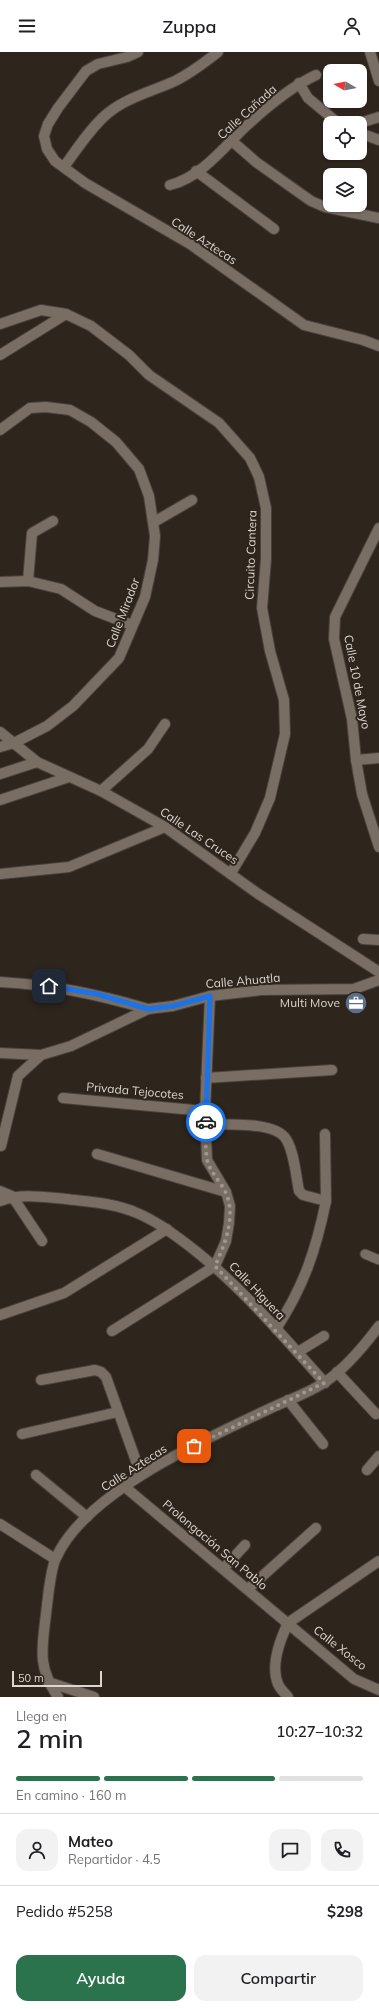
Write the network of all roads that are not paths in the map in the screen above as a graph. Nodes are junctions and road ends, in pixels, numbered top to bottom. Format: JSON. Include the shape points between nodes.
{"nodes":[{"id":1,"x":138,"y":52,"type":"edge"},
{"id":2,"x":218,"y":52,"type":"edge"},
{"id":3,"x":370,"y":52,"type":"edge"},
{"id":4,"x":316,"y":75,"type":"dead end"},
{"id":5,"x":379,"y":80,"type":"edge"},
{"id":6,"x":300,"y":83,"type":"junction"},
{"id":7,"x":330,"y":116,"type":"edge"},
{"id":8,"x":379,"y":117,"type":"edge"},
{"id":9,"x":367,"y":121,"type":"edge"},
{"id":10,"x":367,"y":136,"type":"edge"},
{"id":11,"x":379,"y":140,"type":"edge"},
{"id":12,"x":232,"y":141,"type":"junction"},
{"id":13,"x":64,"y":167,"type":"junction"},
{"id":14,"x":196,"y":171,"type":"junction"},
{"id":15,"x":170,"y":185,"type":"dead end"},
{"id":16,"x":379,"y":218,"type":"edge"},
{"id":17,"x":274,"y":229,"type":"dead end"},
{"id":18,"x":66,"y":314,"type":"junction"},
{"id":19,"x":0,"y":324,"type":"edge"},
{"id":20,"x":379,"y":346,"type":"edge"},
{"id":21,"x":0,"y":355,"type":"edge"},
{"id":22,"x":0,"y":430,"type":"edge"},
{"id":23,"x":192,"y":500,"type":"dead end"},
{"id":24,"x":53,"y":521,"type":"dead end"},
{"id":25,"x":154,"y":522,"type":"junction"},
{"id":26,"x":379,"y":528,"type":"edge"},
{"id":27,"x":28,"y":581,"type":"junction"},
{"id":28,"x":0,"y":582,"type":"edge"},
{"id":29,"x":132,"y":626,"type":"junction"},
{"id":30,"x":165,"y":724,"type":"dead end"},
{"id":31,"x":0,"y":732,"type":"edge"},
{"id":32,"x":14,"y":743,"type":"junction"},
{"id":33,"x":0,"y":747,"type":"edge"},
{"id":34,"x":379,"y":758,"type":"edge"},
{"id":35,"x":356,"y":760,"type":"junction"},
{"id":36,"x":37,"y":762,"type":"junction"},
{"id":37,"x":0,"y":774,"type":"edge"},
{"id":38,"x":69,"y":778,"type":"junction"},
{"id":39,"x":101,"y":791,"type":"junction"},
{"id":40,"x":0,"y":800,"type":"edge"},
{"id":41,"x":165,"y":827,"type":"junction"},
{"id":42,"x":379,"y":847,"type":"edge"},
{"id":43,"x":0,"y":874,"type":"edge"},
{"id":44,"x":231,"y":874,"type":"junction"},
{"id":45,"x":363,"y":939,"type":"dead end"},
{"id":46,"x":379,"y":940,"type":"edge"},
{"id":47,"x":379,"y":972,"type":"edge"},
{"id":48,"x":379,"y":980,"type":"edge"},
{"id":49,"x":0,"y":982,"type":"edge"},
{"id":50,"x":210,"y":996,"type":"junction"},
{"id":51,"x":148,"y":1009,"type":"junction"},
{"id":52,"x":0,"y":1053,"type":"edge"},
{"id":53,"x":41,"y":1056,"type":"junction"},
{"id":54,"x":332,"y":1070,"type":"dead end"},
{"id":55,"x":206,"y":1078,"type":"junction"},
{"id":56,"x":62,"y":1098,"type":"dead end"},
{"id":57,"x":205,"y":1111,"type":"junction"},
{"id":58,"x":206,"y":1124,"type":"junction"},
{"id":59,"x":325,"y":1134,"type":"dead end"},
{"id":60,"x":1,"y":1146,"type":"dead end"},
{"id":61,"x":96,"y":1154,"type":"dead end"},
{"id":62,"x":0,"y":1191,"type":"edge"},
{"id":63,"x":226,"y":1192,"type":"junction"},
{"id":64,"x":12,"y":1196,"type":"junction"},
{"id":65,"x":0,"y":1201,"type":"edge"},
{"id":66,"x":326,"y":1201,"type":"junction"},
{"id":67,"x":167,"y":1229,"type":"junction"},
{"id":68,"x":42,"y":1241,"type":"dead end"},
{"id":69,"x":364,"y":1254,"type":"dead end"},
{"id":70,"x":379,"y":1260,"type":"edge"},
{"id":71,"x":215,"y":1266,"type":"junction"},
{"id":72,"x":0,"y":1315,"type":"edge"},
{"id":73,"x":379,"y":1326,"type":"edge"},
{"id":74,"x":276,"y":1329,"type":"junction"},
{"id":75,"x":112,"y":1331,"type":"dead end"},
{"id":76,"x":324,"y":1336,"type":"dead end"},
{"id":77,"x":298,"y":1352,"type":"junction"},
{"id":78,"x":338,"y":1372,"type":"junction"},
{"id":79,"x":42,"y":1380,"type":"dead end"},
{"id":80,"x":324,"y":1383,"type":"junction"},
{"id":81,"x":288,"y":1400,"type":"junction"},
{"id":82,"x":118,"y":1412,"type":"junction"},
{"id":83,"x":376,"y":1414,"type":"dead end"},
{"id":84,"x":22,"y":1434,"type":"dead end"},
{"id":85,"x":323,"y":1444,"type":"dead end"},
{"id":86,"x":379,"y":1456,"type":"edge"},
{"id":87,"x":367,"y":1470,"type":"dead end"},
{"id":88,"x":36,"y":1475,"type":"dead end"},
{"id":89,"x":142,"y":1475,"type":"junction"},
{"id":90,"x":125,"y":1487,"type":"junction"},
{"id":91,"x":87,"y":1517,"type":"junction"},
{"id":92,"x":2,"y":1528,"type":"edge"},
{"id":93,"x":316,"y":1528,"type":"dead end"},
{"id":94,"x":245,"y":1545,"type":"dead end"},
{"id":95,"x":55,"y":1559,"type":"junction"},
{"id":96,"x":379,"y":1561,"type":"edge"},
{"id":97,"x":224,"y":1568,"type":"junction"},
{"id":98,"x":248,"y":1588,"type":"junction"},
{"id":99,"x":288,"y":1623,"type":"junction"},
{"id":100,"x":48,"y":1682,"type":"junction"},
{"id":101,"x":379,"y":1690,"type":"edge"},
{"id":102,"x":58,"y":1697,"type":"edge"},
{"id":103,"x":94,"y":1697,"type":"edge"},
{"id":104,"x":288,"y":1697,"type":"edge"}],
"edges":[{"from":1,"to":13,"type":"street","via":[[98,64],[86,72],[58,108],[44,136],[47,149]]},
{"from":2,"to":13,"type":"street","via":[[196,70],[141,94],[108,113]]},
{"from":3,"to":5,"type":"street"},
{"from":4,"to":6,"type":"street","name":"Calle Cañada"},
{"from":6,"to":7,"type":"street","via":[[308,98]]},
{"from":6,"to":12,"type":"street","name":"Calle Cañada","via":[[258,116]]},
{"from":8,"to":9,"type":"street"},
{"from":10,"to":11,"type":"street"},
{"from":12,"to":14,"type":"street","name":"Calle Cañada","via":[[213,160]]},
{"from":12,"to":16,"type":"street","via":[[256,162],[311,201],[325,207]]},
{"from":13,"to":20,"type":"street","name":"Calle Aztecas","via":[[85,183],[190,244],[304,325]]},
{"from":14,"to":15,"type":"street","name":"Calle Cañada","via":[[180,182]]},
{"from":14,"to":17,"type":"street"},
{"from":18,"to":19,"type":"street","name":"Circuito Cantera","via":[[41,310]]},
{"from":18,"to":21,"type":"street"},
{"from":18,"to":44,"type":"street","name":"Circuito Cantera","via":[[91,326],[129,355],[149,375],[219,423],[250,458],[259,477],[266,508],[266,559],[262,608],[270,651],[284,700],[285,734],[270,798],[255,833]]},
{"from":22,"to":25,"type":"street","name":"Calle Mirador","via":[[30,408],[70,410],[91,422],[116,442],[140,469]]},
{"from":23,"to":25,"type":"street"},
{"from":24,"to":27,"type":"street","via":[[32,533]]},
{"from":25,"to":29,"type":"street","name":"Calle Mirador","via":[[155,542],[150,580]]},
{"from":26,"to":35,"type":"street","name":"Calle 10 de Mayo","via":[[335,617],[334,639],[352,719]]},
{"from":27,"to":28,"type":"street"},
{"from":27,"to":29,"type":"street","via":[[61,589],[96,611]]},
{"from":29,"to":32,"type":"street","name":"Calle Mirador","via":[[119,658],[98,682],[47,726]]},
{"from":30,"to":39,"type":"street","via":[[148,749]]},
{"from":31,"to":32,"type":"street","name":"Calle Las Cruces"},
{"from":32,"to":33,"type":"street","name":"Calle Mirador"},
{"from":32,"to":36,"type":"street","name":"Calle Las Cruces"},
{"from":34,"to":35,"type":"street"},
{"from":35,"to":42,"type":"street","name":"Calle 10 de Mayo","via":[[362,794]]},
{"from":36,"to":37,"type":"street"},
{"from":36,"to":38,"type":"street","name":"Calle Las Cruces"},
{"from":38,"to":39,"type":"street","name":"Calle Las Cruces"},
{"from":38,"to":40,"type":"street"},
{"from":39,"to":41,"type":"street","name":"Calle Las Cruces"},
{"from":41,"to":43,"type":"street","via":[[68,867]]},
{"from":41,"to":44,"type":"street","name":"Calle Las Cruces"},
{"from":44,"to":47,"type":"street","name":"Calle Las Cruces"},
{"from":45,"to":46,"type":"street"},
{"from":48,"to":50,"type":"street","name":"Calle Ahuatla","via":[[354,989],[262,990]]},
{"from":49,"to":51,"type":"street","via":[[74,989]]},
{"from":50,"to":51,"type":"street","name":"Calle Ahuatla","via":[[173,1006]]},
{"from":50,"to":55,"type":"street"},
{"from":51,"to":53,"type":"street","name":"Calle Ahuatla","via":[[71,1046]]},
{"from":52,"to":53,"type":"street","name":"Calle Ahuatla"},
{"from":53,"to":60,"type":"street","via":[[18,1076]]},
{"from":54,"to":55,"type":"street"},
{"from":55,"to":57,"type":"street"},
{"from":56,"to":57,"type":"street","name":"Privada Tejocotes"},
{"from":57,"to":58,"type":"street"},
{"from":58,"to":63,"type":"street","via":[[207,1160]]},
{"from":58,"to":66,"type":"street","via":[[261,1126],[279,1131],[286,1140],[299,1191],[303,1195]]},
{"from":59,"to":66,"type":"street"},
{"from":61,"to":63,"type":"street"},
{"from":62,"to":64,"type":"street"},
{"from":63,"to":71,"type":"street","via":[[230,1206],[229,1223],[226,1241]]},
{"from":64,"to":65,"type":"street","name":"Calle Higuera"},
{"from":64,"to":67,"type":"street","name":"Calle Higuera","via":[[33,1195],[101,1202],[137,1212]]},
{"from":64,"to":68,"type":"street"},
{"from":66,"to":74,"type":"street","via":[[317,1242],[300,1288]]},
{"from":67,"to":71,"type":"street","name":"Calle Higuera"},
{"from":67,"to":72,"type":"street","via":[[64,1293]]},
{"from":69,"to":70,"type":"street"},
{"from":71,"to":74,"type":"street","name":"Calle Higuera"},
{"from":71,"to":75,"type":"street"},
{"from":73,"to":78,"type":"street","name":"Calle Aztecas"},
{"from":74,"to":77,"type":"street","name":"Calle Higuera"},
{"from":76,"to":77,"type":"street"},
{"from":77,"to":80,"type":"street","name":"Calle Higuera"},
{"from":78,"to":80,"type":"street","name":"Calle Aztecas"},
{"from":78,"to":83,"type":"street"},
{"from":79,"to":82,"type":"street","via":[[94,1370],[101,1372],[106,1377]]},
{"from":80,"to":81,"type":"street","name":"Calle Aztecas"},
{"from":81,"to":85,"type":"street"},
{"from":81,"to":89,"type":"street","name":"Calle Aztecas","via":[[207,1438]]},
{"from":82,"to":84,"type":"street"},
{"from":82,"to":89,"type":"street"},
{"from":86,"to":87,"type":"street"},
{"from":88,"to":91,"type":"street"},
{"from":89,"to":90,"type":"street","name":"Calle Aztecas"},
{"from":90,"to":91,"type":"street","name":"Calle Aztecas"},
{"from":90,"to":97,"type":"street","name":"Prolongación San Pablo"},
{"from":91,"to":95,"type":"street","name":"Calle Aztecas","via":[[66,1541]]},
{"from":92,"to":95,"type":"street"},
{"from":93,"to":98,"type":"street"},
{"from":94,"to":97,"type":"street"},
{"from":95,"to":100,"type":"street","name":"Calle Aztecas","via":[[42,1650]]},
{"from":96,"to":99,"type":"street"},
{"from":97,"to":98,"type":"street","name":"Prolongación San Pablo"},
{"from":98,"to":99,"type":"street","name":"Prolongación San Pablo"},
{"from":99,"to":101,"type":"street","name":"Calle Xosco","via":[[354,1678]]},
{"from":99,"to":104,"type":"street","via":[[280,1642],[276,1665],[278,1684]]},
{"from":100,"to":102,"type":"street","name":"Calle Aztecas"},
{"from":100,"to":103,"type":"street"}]}
